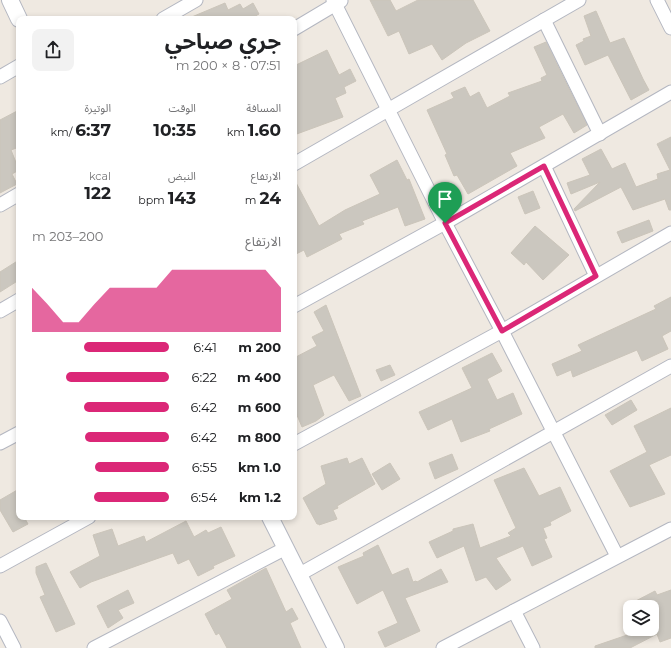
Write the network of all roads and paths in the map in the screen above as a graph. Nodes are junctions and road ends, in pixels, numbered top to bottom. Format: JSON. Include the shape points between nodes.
{"nodes":[{"id":1,"x":10,"y":0,"type":"edge"},
{"id":2,"x":196,"y":0,"type":"edge"},
{"id":3,"x":579,"y":0,"type":"edge"},
{"id":4,"x":657,"y":0,"type":"edge"},
{"id":5,"x":337,"y":1,"type":"edge"},
{"id":6,"x":18,"y":16,"type":"edge"},
{"id":7,"x":168,"y":16,"type":"edge"},
{"id":8,"x":544,"y":20,"type":"junction"},
{"id":9,"x":297,"y":27,"type":"edge"},
{"id":10,"x":671,"y":28,"type":"edge"},
{"id":11,"x":16,"y":68,"type":"edge"},
{"id":12,"x":0,"y":77,"type":"edge"},
{"id":13,"x":671,"y":92,"type":"edge"},
{"id":14,"x":388,"y":109,"type":"junction"},
{"id":15,"x":600,"y":134,"type":"junction"},
{"id":16,"x":297,"y":162,"type":"edge"},
{"id":17,"x":544,"y":166,"type":"junction"},
{"id":18,"x":16,"y":196,"type":"edge"},
{"id":19,"x":0,"y":205,"type":"edge"},
{"id":20,"x":445,"y":223,"type":"junction"},
{"id":21,"x":671,"y":233,"type":"edge"},
{"id":22,"x":596,"y":276,"type":"junction"},
{"id":23,"x":16,"y":302,"type":"edge"},
{"id":24,"x":297,"y":304,"type":"edge"},
{"id":25,"x":0,"y":311,"type":"edge"},
{"id":26,"x":502,"y":331,"type":"junction"},
{"id":27,"x":671,"y":366,"type":"edge"},
{"id":28,"x":554,"y":431,"type":"junction"},
{"id":29,"x":16,"y":435,"type":"edge"},
{"id":30,"x":297,"y":442,"type":"edge"},
{"id":31,"x":0,"y":443,"type":"edge"},
{"id":32,"x":84,"y":520,"type":"edge"},
{"id":33,"x":272,"y":520,"type":"edge"},
{"id":34,"x":671,"y":529,"type":"edge"},
{"id":35,"x":286,"y":548,"type":"junction"},
{"id":36,"x":617,"y":556,"type":"junction"},
{"id":37,"x":0,"y":566,"type":"edge"},
{"id":38,"x":300,"y":574,"type":"junction"},
{"id":39,"x":514,"y":611,"type":"junction"},
{"id":40,"x":0,"y":621,"type":"edge"},
{"id":41,"x":14,"y":648,"type":"edge"},
{"id":42,"x":94,"y":648,"type":"edge"},
{"id":43,"x":336,"y":648,"type":"edge"},
{"id":44,"x":444,"y":648,"type":"edge"},
{"id":45,"x":533,"y":648,"type":"edge"}],
"edges":[{"from":1,"to":6,"type":"street"},
{"from":2,"to":7,"type":"street"},
{"from":3,"to":8,"type":"street"},
{"from":4,"to":10,"type":"street"},
{"from":5,"to":9,"type":"street"},
{"from":5,"to":14,"type":"street"},
{"from":8,"to":14,"type":"street"},
{"from":8,"to":15,"type":"street"},
{"from":11,"to":12,"type":"street"},
{"from":13,"to":15,"type":"street"},
{"from":14,"to":16,"type":"street"},
{"from":14,"to":20,"type":"street"},
{"from":15,"to":17,"type":"street"},
{"from":17,"to":20,"type":"street"},
{"from":17,"to":22,"type":"street"},
{"from":18,"to":19,"type":"street"},
{"from":20,"to":24,"type":"street"},
{"from":20,"to":26,"type":"street"},
{"from":21,"to":22,"type":"street"},
{"from":22,"to":26,"type":"street"},
{"from":23,"to":25,"type":"street"},
{"from":26,"to":28,"type":"street"},
{"from":26,"to":30,"type":"street"},
{"from":27,"to":28,"type":"street"},
{"from":28,"to":36,"type":"street"},
{"from":28,"to":38,"type":"street"},
{"from":29,"to":31,"type":"street"},
{"from":32,"to":37,"type":"street"},
{"from":33,"to":35,"type":"street"},
{"from":34,"to":36,"type":"street"},
{"from":35,"to":38,"type":"street"},
{"from":35,"to":42,"type":"street"},
{"from":36,"to":39,"type":"street"},
{"from":38,"to":43,"type":"street"},
{"from":39,"to":44,"type":"street"},
{"from":39,"to":45,"type":"street"},
{"from":40,"to":41,"type":"street"}]}
